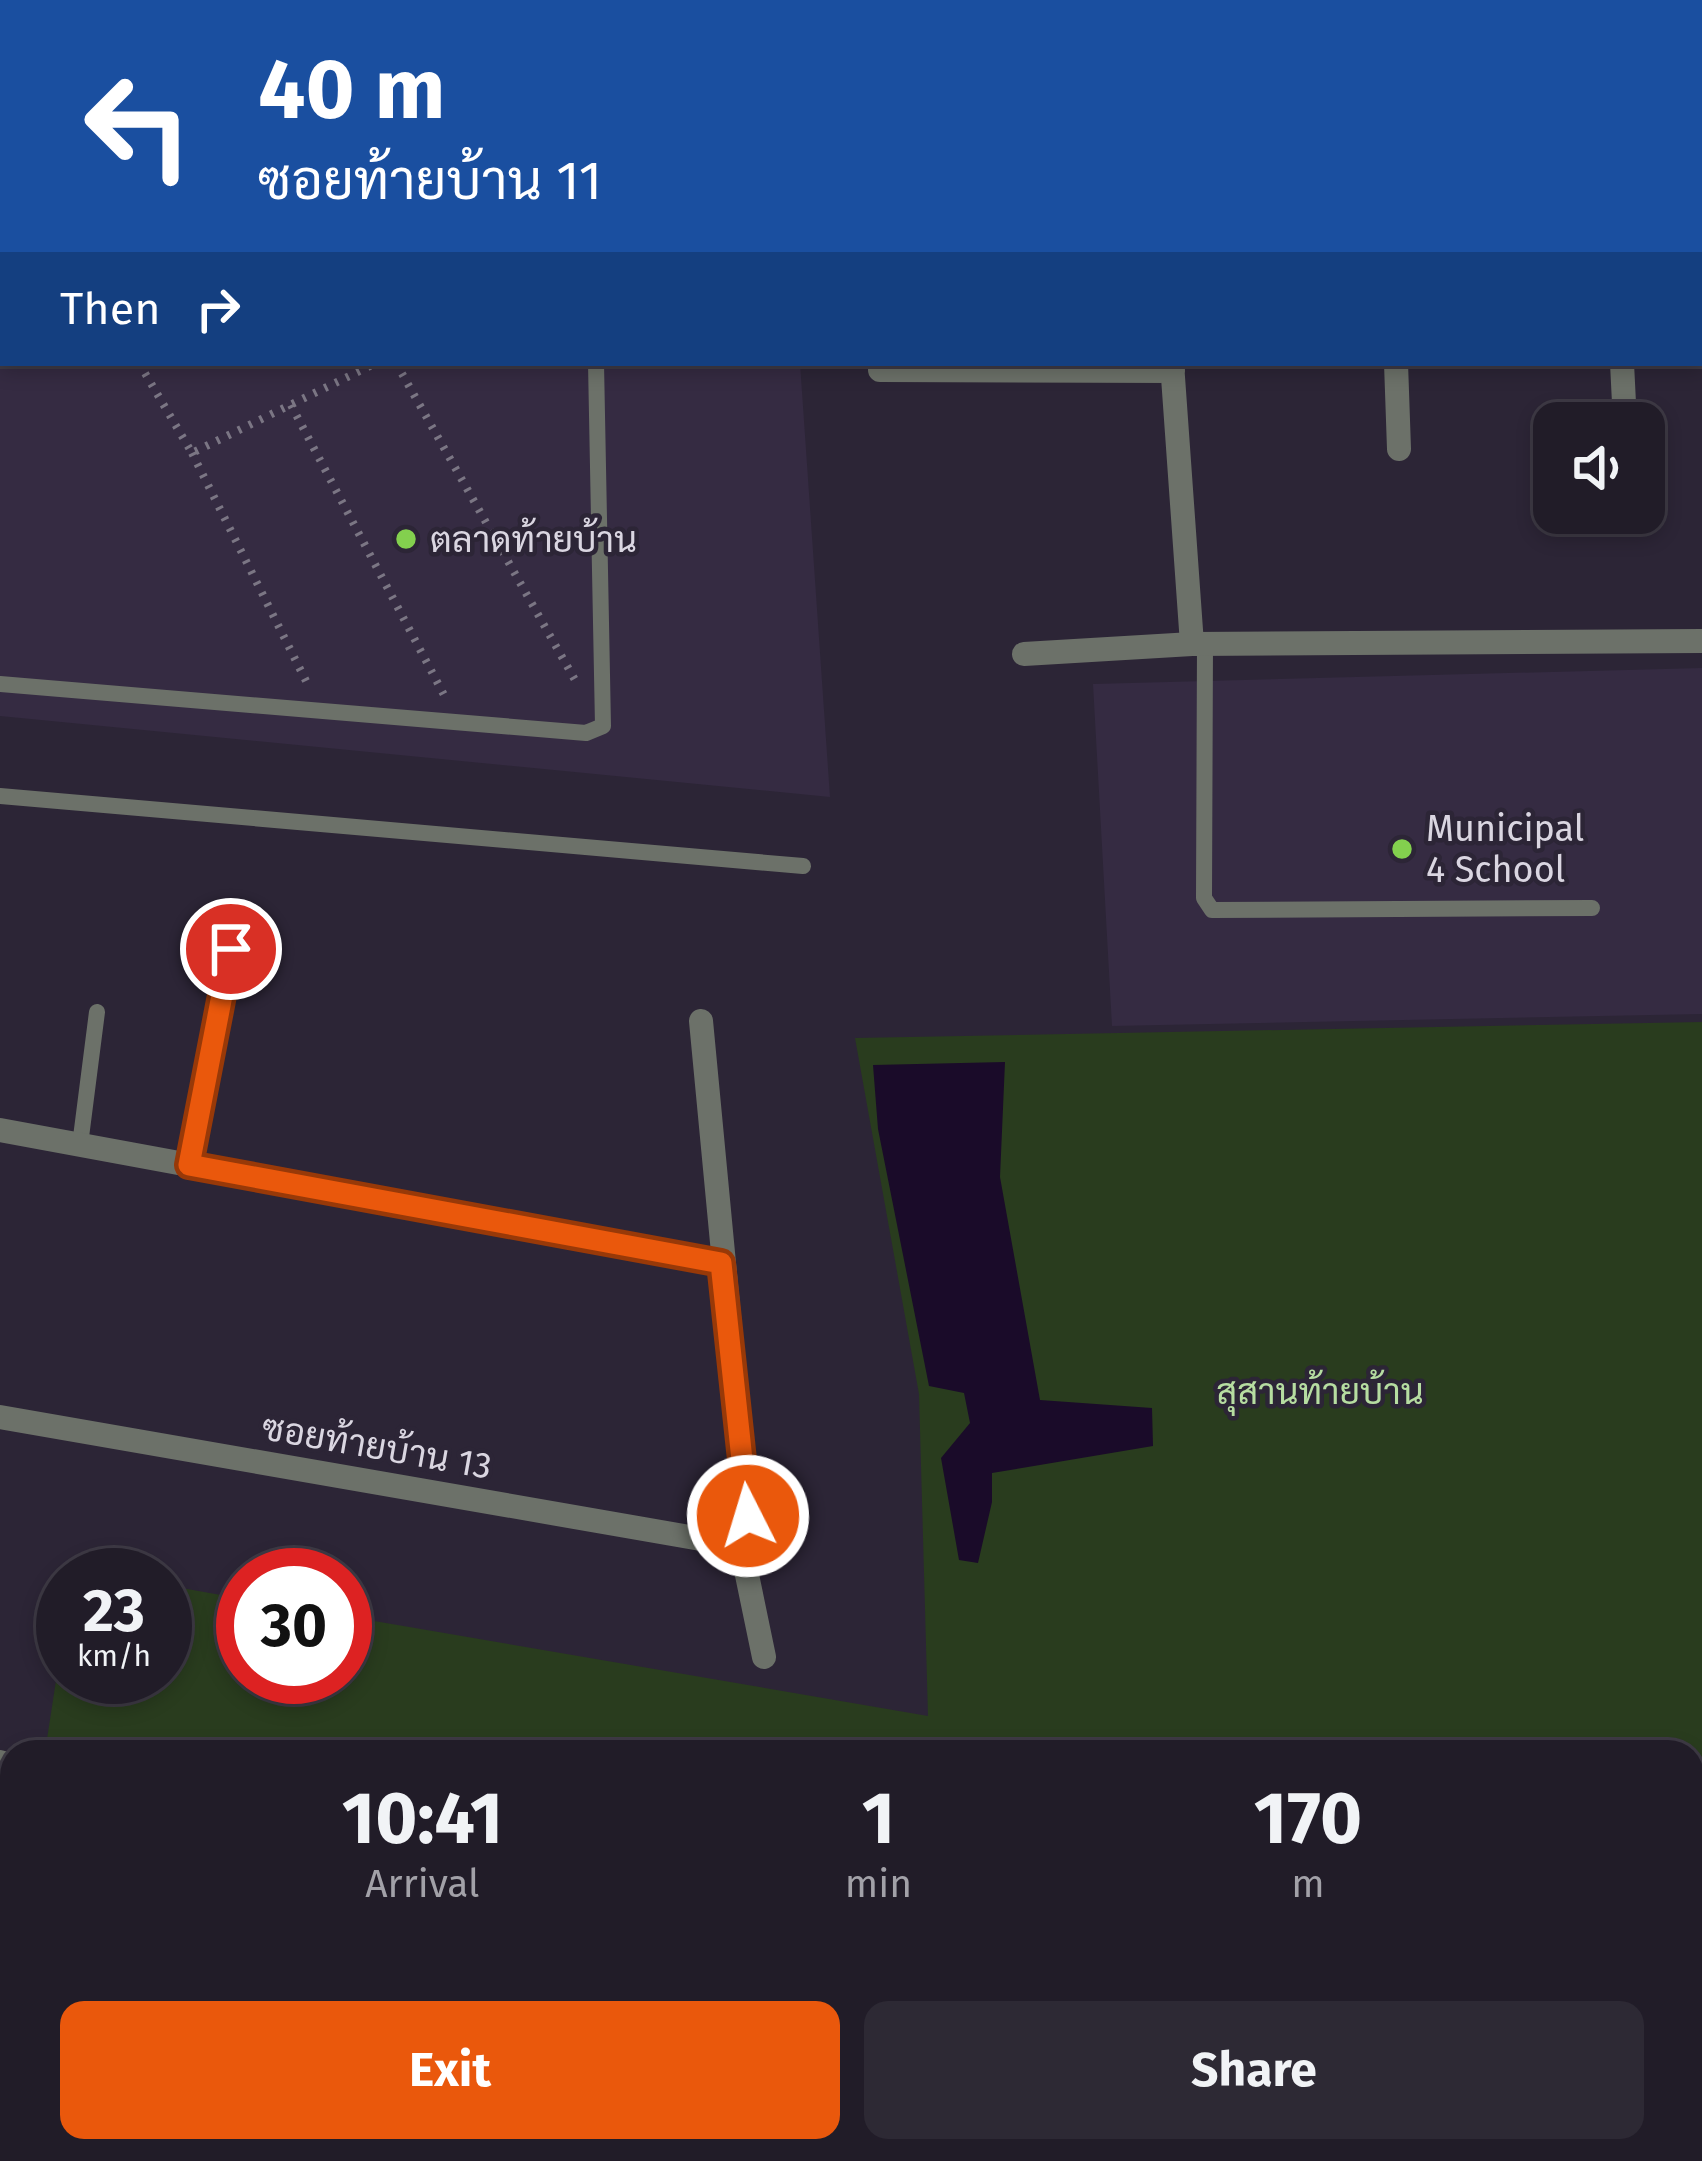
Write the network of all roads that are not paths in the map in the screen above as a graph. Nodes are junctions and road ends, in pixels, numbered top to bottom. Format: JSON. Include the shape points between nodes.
{"nodes":[{"id":1,"x":596,"y":366,"type":"edge"},
{"id":2,"x":1396,"y":366,"type":"edge"},
{"id":3,"x":1622,"y":366,"type":"edge"},
{"id":4,"x":1173,"y":367,"type":"edge"},
{"id":5,"x":880,"y":370,"type":"dead end"},
{"id":6,"x":1623,"y":402,"type":"edge"},
{"id":7,"x":1399,"y":449,"type":"dead end"},
{"id":8,"x":1702,"y":640,"type":"edge"},
{"id":9,"x":1198,"y":644,"type":"junction"},
{"id":10,"x":1024,"y":654,"type":"dead end"},
{"id":11,"x":0,"y":684,"type":"edge"},
{"id":12,"x":0,"y":796,"type":"edge"},
{"id":13,"x":803,"y":866,"type":"dead end"},
{"id":14,"x":1592,"y":908,"type":"dead end"},
{"id":15,"x":231,"y":949,"type":"dead end"},
{"id":16,"x":97,"y":1012,"type":"dead end"},
{"id":17,"x":701,"y":1021,"type":"dead end"},
{"id":18,"x":0,"y":1130,"type":"edge"},
{"id":19,"x":80,"y":1145,"type":"junction"},
{"id":20,"x":189,"y":1165,"type":"junction"},
{"id":21,"x":721,"y":1263,"type":"junction"},
{"id":22,"x":0,"y":1417,"type":"edge"},
{"id":23,"x":741,"y":1546,"type":"junction"},
{"id":24,"x":764,"y":1657,"type":"dead end"}],
"edges":[{"from":1,"to":11,"type":"lane","via":[[603,726],[586,733]]},
{"from":2,"to":7,"type":"street"},
{"from":3,"to":6,"type":"street"},
{"from":4,"to":5,"type":"street"},
{"from":4,"to":9,"type":"street"},
{"from":8,"to":9,"type":"street"},
{"from":9,"to":10,"type":"street"},
{"from":9,"to":14,"type":"lane","via":[[1204,898],[1211,910]]},
{"from":12,"to":13,"type":"lane"},
{"from":15,"to":20,"type":"lane"},
{"from":16,"to":19,"type":"lane"},
{"from":17,"to":21,"type":"street"},
{"from":18,"to":19,"type":"street"},
{"from":19,"to":20,"type":"street"},
{"from":20,"to":21,"type":"street"},
{"from":21,"to":23,"type":"street","via":[[748,1516]]},
{"from":22,"to":23,"type":"street","name":"ซอยท้ายบ้าน 13"},
{"from":23,"to":24,"type":"street"}]}
